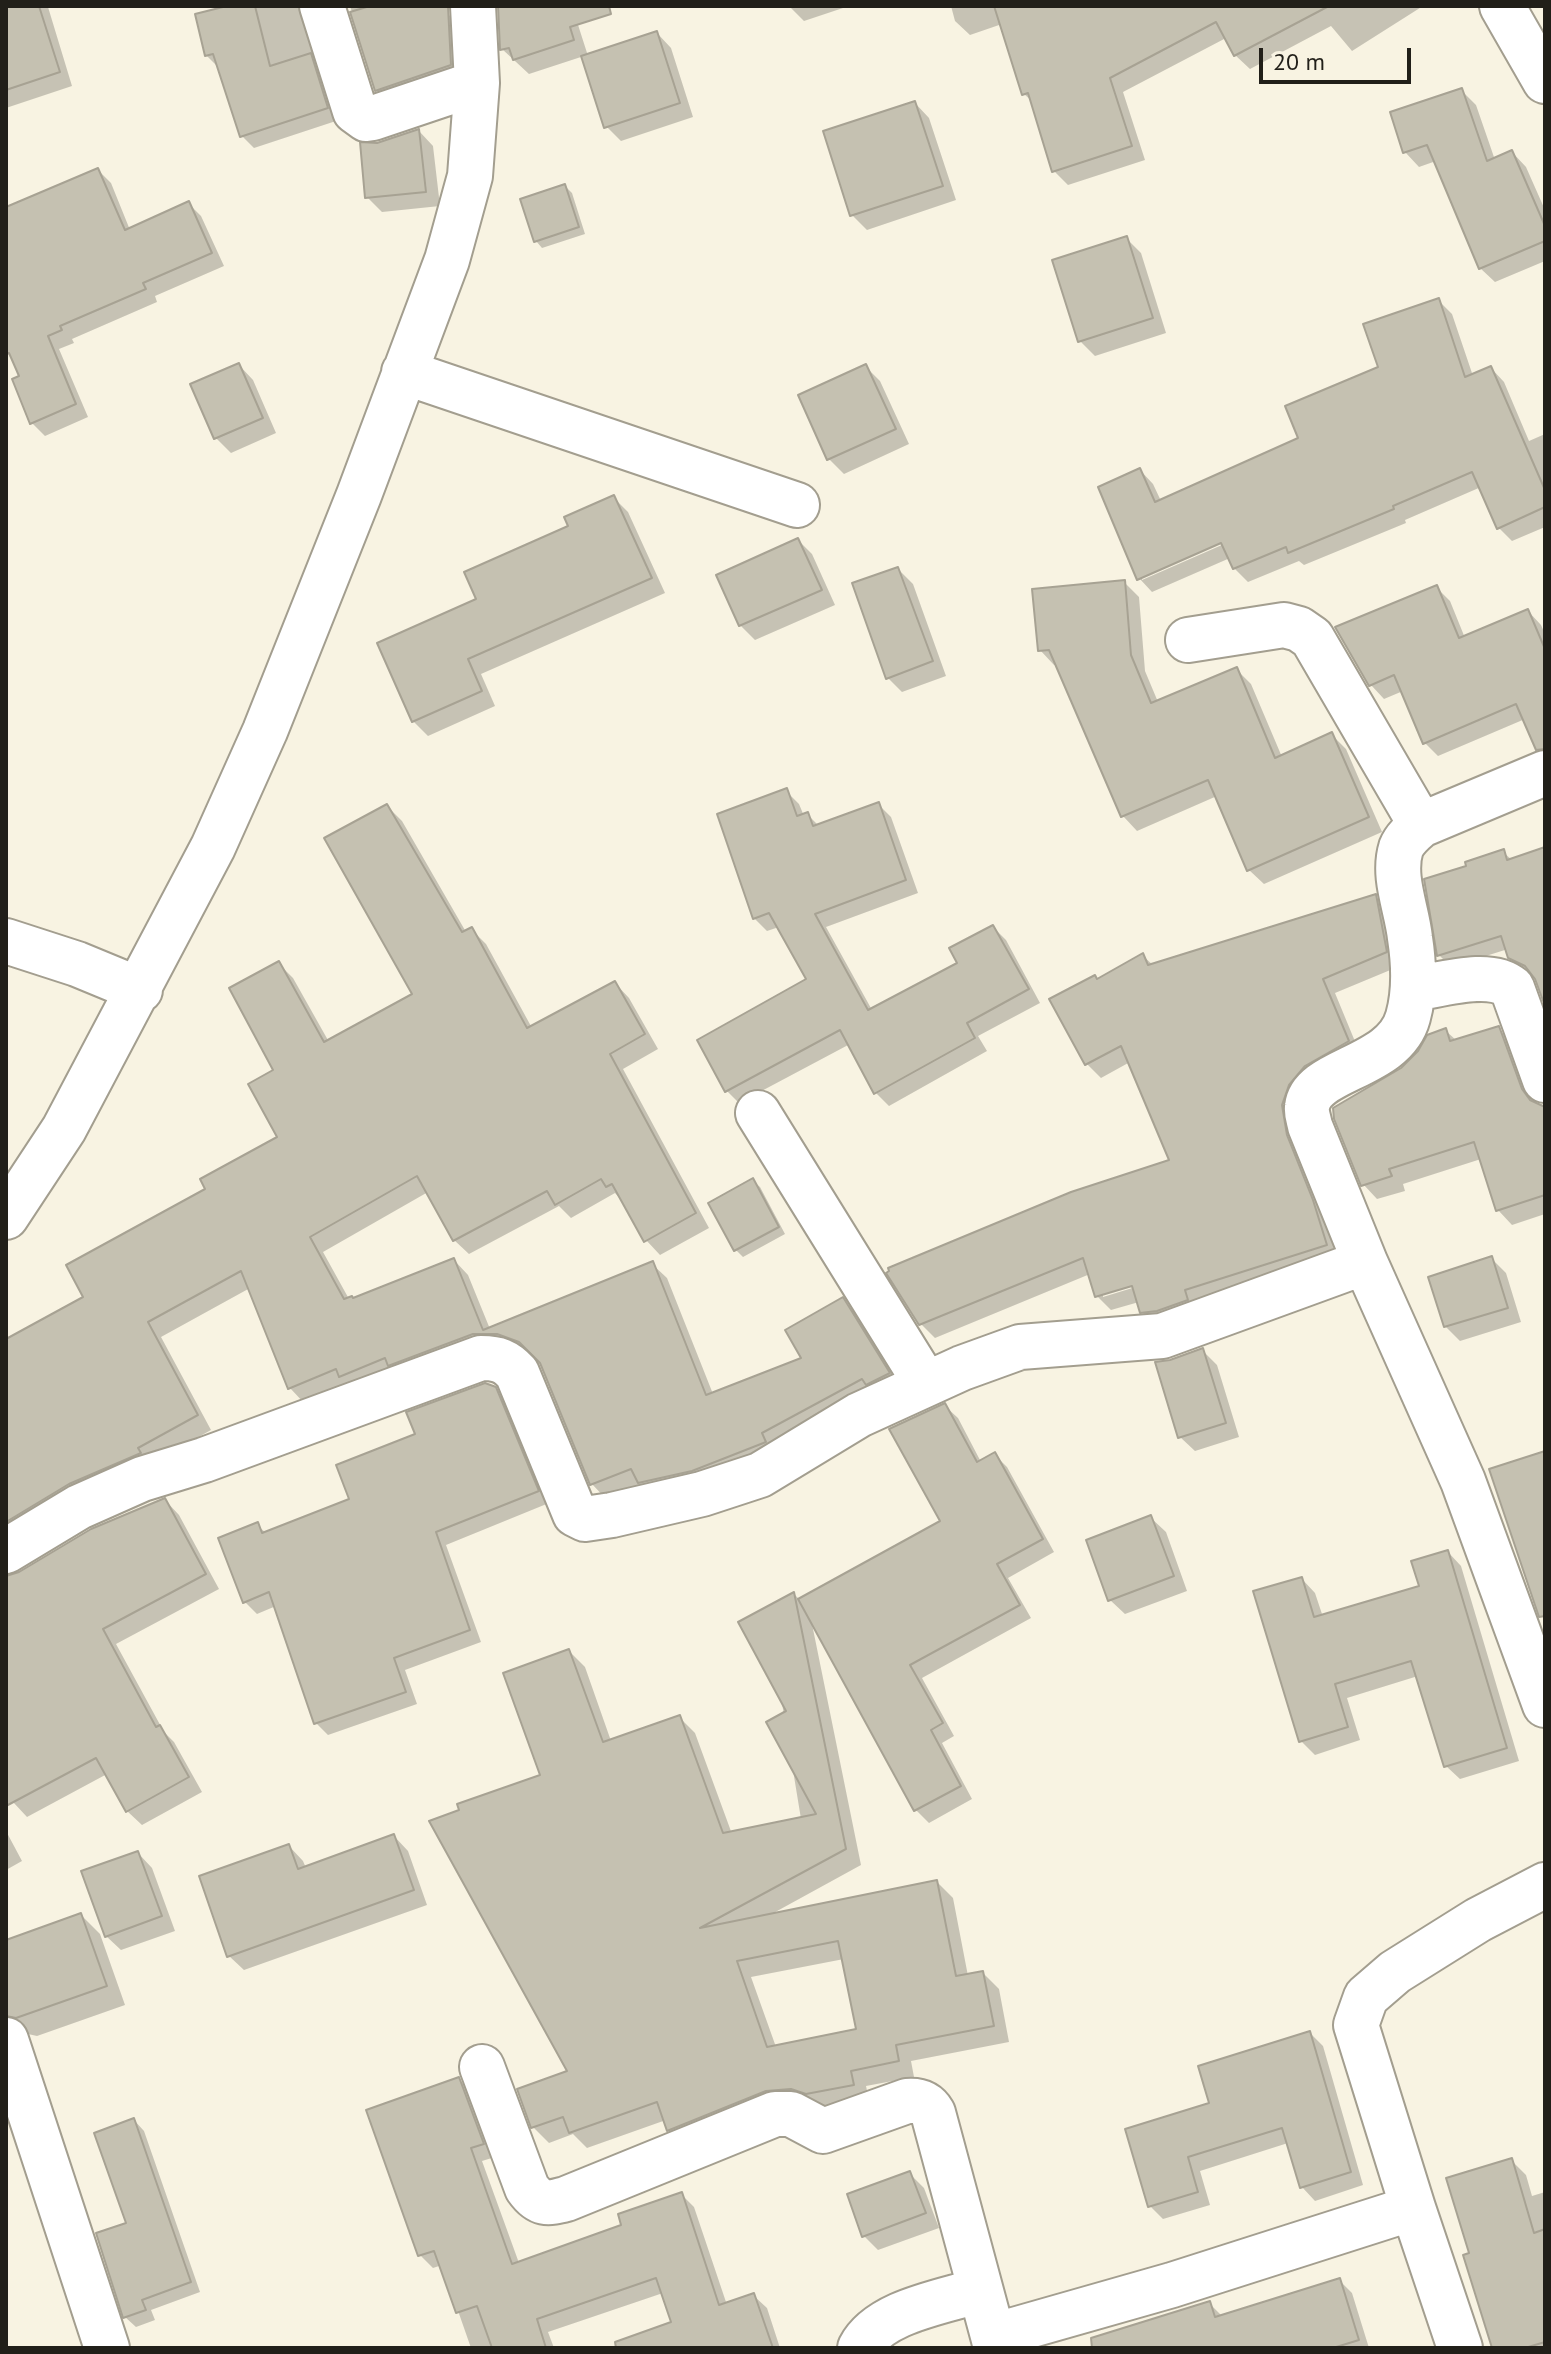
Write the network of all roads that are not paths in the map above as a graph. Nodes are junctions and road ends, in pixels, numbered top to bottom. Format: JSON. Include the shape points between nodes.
{"nodes":[{"id":1,"x":322,"y":6,"type":"edge"},
{"id":2,"x":473,"y":6,"type":"edge"},
{"id":3,"x":1502,"y":6,"type":"edge"},
{"id":4,"x":1545,"y":81,"type":"edge"},
{"id":5,"x":477,"y":83,"type":"junction"},
{"id":6,"x":404,"y":372,"type":"junction"},
{"id":7,"x":797,"y":505,"type":"dead end"},
{"id":8,"x":1188,"y":640,"type":"dead end"},
{"id":9,"x":1545,"y":773,"type":"edge"},
{"id":10,"x":1421,"y":825,"type":"junction"},
{"id":11,"x":6,"y":941,"type":"edge"},
{"id":12,"x":1413,"y":989,"type":"junction"},
{"id":13,"x":140,"y":990,"type":"junction"},
{"id":14,"x":1545,"y":1080,"type":"edge"},
{"id":15,"x":758,"y":1113,"type":"dead end"},
{"id":16,"x":6,"y":1217,"type":"edge"},
{"id":17,"x":1365,"y":1262,"type":"junction"},
{"id":18,"x":926,"y":1384,"type":"junction"},
{"id":19,"x":6,"y":1551,"type":"edge"},
{"id":20,"x":1545,"y":1705,"type":"edge"},
{"id":21,"x":1545,"y":1885,"type":"edge"},
{"id":22,"x":6,"y":2040,"type":"edge"},
{"id":23,"x":482,"y":2067,"type":"dead end"},
{"id":24,"x":1413,"y":2208,"type":"junction"},
{"id":25,"x":980,"y":2290,"type":"junction"},
{"id":26,"x":994,"y":2342,"type":"edge"},
{"id":27,"x":107,"y":2348,"type":"edge"},
{"id":28,"x":860,"y":2348,"type":"edge"},
{"id":29,"x":1460,"y":2348,"type":"edge"}],
"edges":[{"from":1,"to":5,"type":"street","via":[[360,116],[373,118]]},
{"from":2,"to":5,"type":"street"},
{"from":3,"to":4,"type":"street"},
{"from":5,"to":6,"type":"street","via":[[470,176],[447,260]]},
{"from":6,"to":7,"type":"street"},
{"from":6,"to":13,"type":"street","via":[[265,731]]},
{"from":8,"to":10,"type":"street","via":[[1284,625],[1312,638]]},
{"from":9,"to":10,"type":"street"},
{"from":10,"to":12,"type":"street","via":[[1406,839],[1397,869],[1411,939]]},
{"from":11,"to":13,"type":"street"},
{"from":12,"to":14,"type":"street","via":[[1492,978],[1508,984]]},
{"from":12,"to":17,"type":"street","via":[[1397,1039],[1372,1059],[1325,1082],[1306,1108]]},
{"from":13,"to":16,"type":"street","via":[[64,1129]]},
{"from":15,"to":18,"type":"street"},
{"from":17,"to":18,"type":"street","via":[[1162,1336],[1020,1347]]},
{"from":17,"to":20,"type":"street","via":[[1463,1481]]},
{"from":18,"to":19,"type":"street","via":[[859,1415],[760,1475],[702,1494],[585,1519],[575,1514],[565,1494],[517,1373],[497,1358],[481,1358],[142,1479],[79,1507]]},
{"from":21,"to":24,"type":"street","via":[[1432,1948],[1366,1997],[1356,2025]]},
{"from":22,"to":27,"type":"street"},
{"from":23,"to":25,"type":"street","via":[[527,2188],[535,2199],[548,2203],[775,2114],[791,2114],[823,2131],[907,2101],[928,2105]]},
{"from":24,"to":26,"type":"street"},
{"from":24,"to":29,"type":"street"},
{"from":25,"to":26,"type":"street"},
{"from":25,"to":28,"type":"street","via":[[896,2316],[873,2331]]}]}
